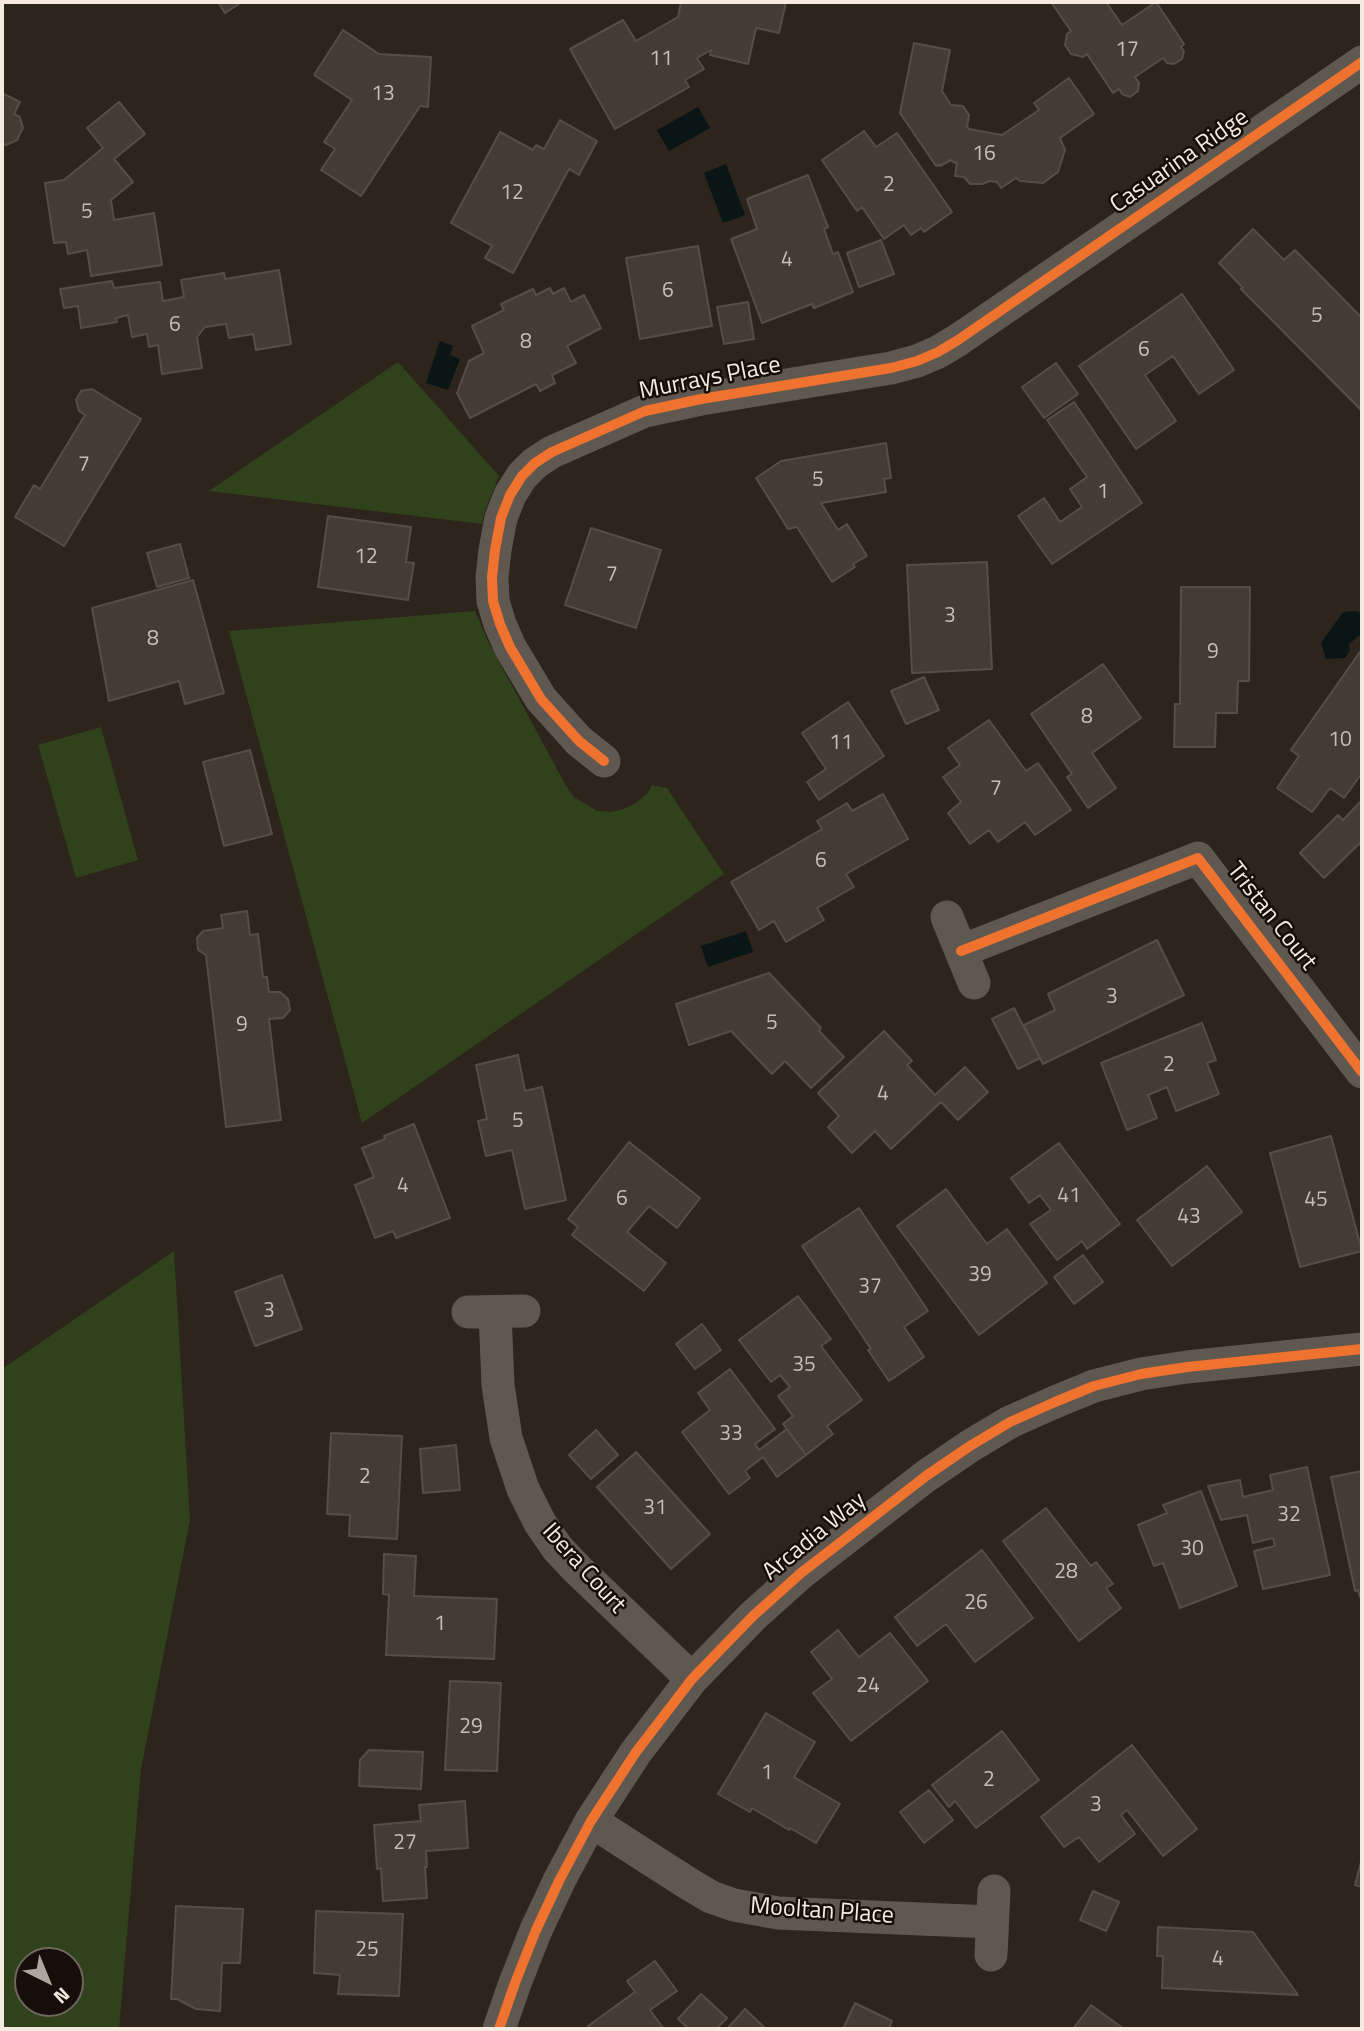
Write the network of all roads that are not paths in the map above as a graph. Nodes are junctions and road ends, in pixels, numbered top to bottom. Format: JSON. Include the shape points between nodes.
{"nodes":[{"id":1,"x":1362,"y":62,"type":"edge"},
{"id":2,"x":1022,"y":296,"type":"joint"},
{"id":3,"x":604,"y":761,"type":"dead end"},
{"id":4,"x":947,"y":917,"type":"dead end"},
{"id":5,"x":961,"y":951,"type":"junction"},
{"id":6,"x":974,"y":983,"type":"dead end"},
{"id":7,"x":1362,"y":1072,"type":"edge"},
{"id":8,"x":496,"y":1312,"type":"dead end"},
{"id":9,"x":1362,"y":1349,"type":"edge"},
{"id":10,"x":692,"y":1679,"type":"junction"},
{"id":11,"x":591,"y":1821,"type":"junction"},
{"id":12,"x":992,"y":1923,"type":"dead end"},
{"id":13,"x":499,"y":2029,"type":"edge"}],
"edges":[{"from":1,"to":2,"type":"street","name":"Casuarina Ridge"},
{"from":2,"to":3,"type":"street","name":"Murrays Place","via":[[958,340],[917,361],[645,411],[552,452],[522,476],[501,518],[495,550],[492,577],[500,624],[541,698],[579,741]]},
{"from":4,"to":5,"type":"street"},
{"from":5,"to":6,"type":"street"},
{"from":5,"to":7,"type":"street","name":"Tristan Court","via":[[1198,858]]},
{"from":8,"to":10,"type":"street","name":"Ibera Court","via":[[498,1385],[506,1438],[540,1523],[578,1570]]},
{"from":9,"to":10,"type":"street","name":"Arcadia Way","via":[[1142,1374],[1094,1386],[1010,1422],[926,1476],[801,1573]]},
{"from":10,"to":11,"type":"street","name":"Arcadia Way"},
{"from":11,"to":12,"type":"street","name":"Mooltan Place","via":[[711,1897],[734,1905],[778,1913]]},
{"from":11,"to":13,"type":"street","name":"Arcadia Way","via":[[536,1930]]}]}
